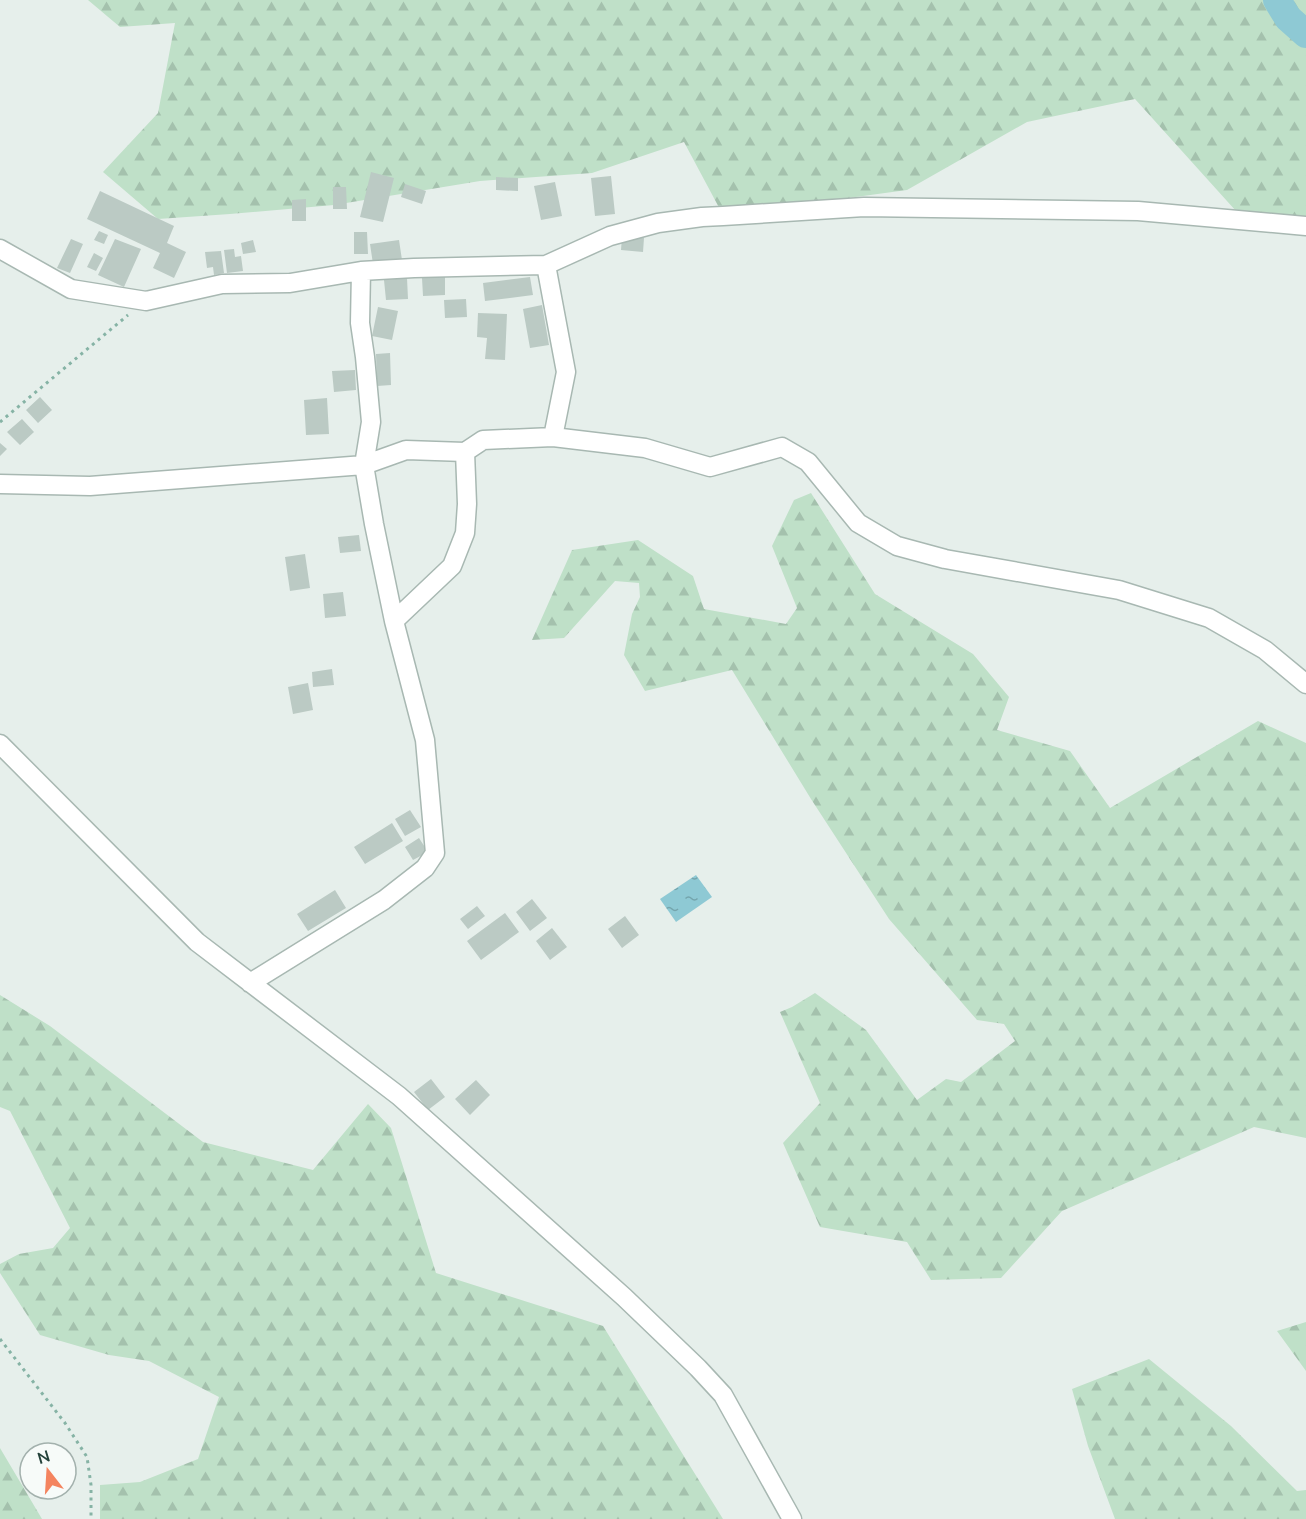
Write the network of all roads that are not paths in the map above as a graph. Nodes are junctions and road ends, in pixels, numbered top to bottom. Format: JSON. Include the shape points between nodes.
{"nodes":[{"id":1,"x":1306,"y":226,"type":"edge"},
{"id":2,"x":0,"y":249,"type":"edge"},
{"id":3,"x":546,"y":265,"type":"junction"},
{"id":4,"x":361,"y":271,"type":"junction"},
{"id":5,"x":553,"y":436,"type":"junction"},
{"id":6,"x":465,"y":452,"type":"junction"},
{"id":7,"x":364,"y":465,"type":"junction"},
{"id":8,"x":0,"y":484,"type":"edge"},
{"id":9,"x":394,"y":621,"type":"junction"},
{"id":10,"x":1306,"y":684,"type":"edge"},
{"id":11,"x":0,"y":744,"type":"edge"},
{"id":12,"x":250,"y":983,"type":"junction"},
{"id":13,"x":792,"y":1519,"type":"edge"}],
"edges":[{"from":1,"to":3,"type":"street","via":[[1138,211],[852,207],[658,223],[610,236]]},
{"from":2,"to":4,"type":"street","via":[[71,289],[146,301],[222,284],[290,283]]},
{"from":3,"to":4,"type":"street"},
{"from":3,"to":5,"type":"street","via":[[566,372]]},
{"from":4,"to":7,"type":"street","via":[[360,323],[371,422]]},
{"from":5,"to":6,"type":"street","via":[[483,440]]},
{"from":5,"to":10,"type":"street","via":[[645,448],[710,467],[782,447],[808,462],[858,524],[897,546],[945,559],[1119,590],[1209,618],[1265,650]]},
{"from":6,"to":7,"type":"street","via":[[406,450]]},
{"from":6,"to":9,"type":"street","via":[[465,533],[452,566]]},
{"from":7,"to":8,"type":"street","via":[[90,486]]},
{"from":7,"to":9,"type":"street"},
{"from":9,"to":12,"type":"street","via":[[425,740],[435,853],[425,868],[384,900]]},
{"from":11,"to":12,"type":"street","via":[[197,942]]},
{"from":12,"to":13,"type":"street","via":[[399,1096],[698,1368],[723,1395]]}]}
